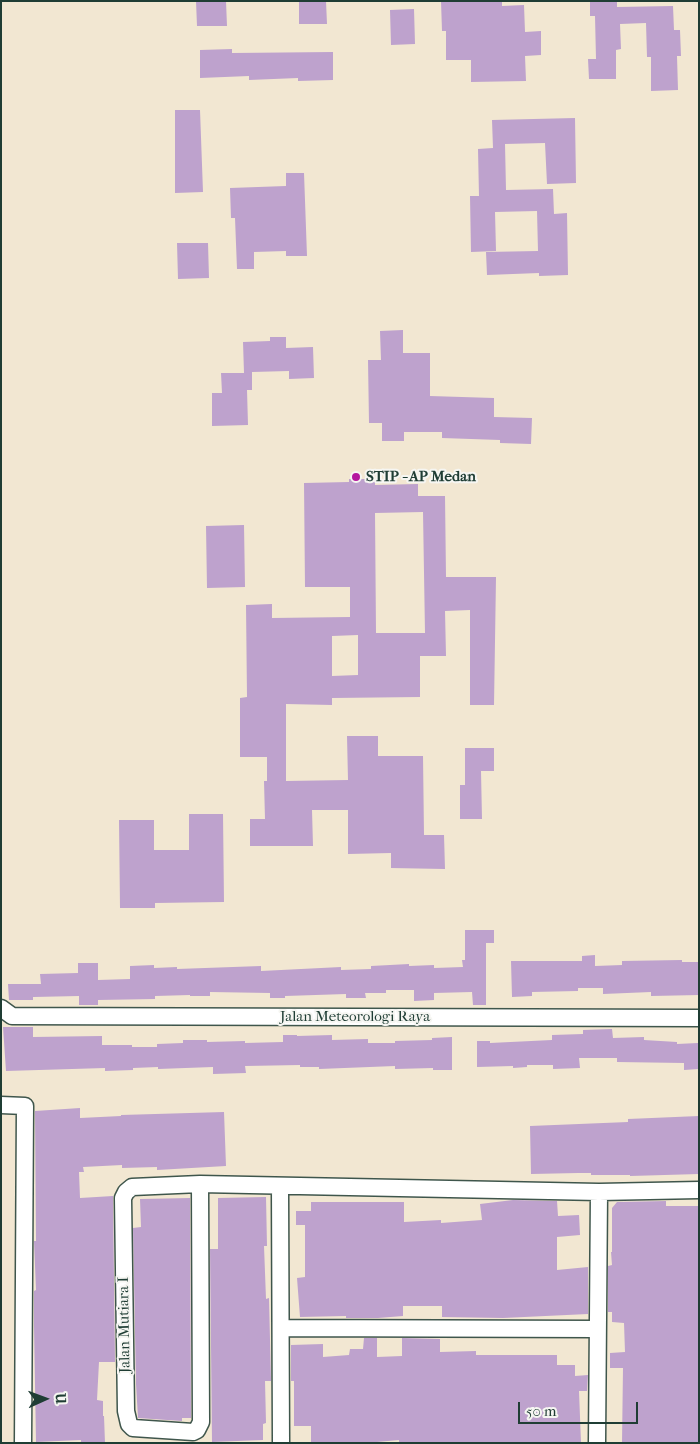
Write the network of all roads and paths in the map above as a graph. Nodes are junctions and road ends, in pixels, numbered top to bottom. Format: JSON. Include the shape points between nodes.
{"nodes":[{"id":1,"x":5,"y":1016,"type":"edge"},
{"id":2,"x":699,"y":1018,"type":"edge"},
{"id":3,"x":1,"y":1104,"type":"edge"},
{"id":4,"x":200,"y":1184,"type":"junction"},
{"id":5,"x":280,"y":1186,"type":"junction"},
{"id":6,"x":699,"y":1190,"type":"edge"},
{"id":7,"x":599,"y":1192,"type":"junction"},
{"id":8,"x":282,"y":1328,"type":"junction"},
{"id":9,"x":597,"y":1329,"type":"junction"},
{"id":10,"x":154,"y":1436,"type":"edge"},
{"id":11,"x":23,"y":1443,"type":"edge"},
{"id":12,"x":281,"y":1443,"type":"edge"},
{"id":13,"x":597,"y":1443,"type":"edge"}],
"edges":[{"from":1,"to":2,"type":"street","name":"Jalan Meteorologi Raya"},
{"from":3,"to":11,"type":"street","via":[[25,1106]]},
{"from":4,"to":5,"type":"street"},
{"from":4,"to":10,"type":"street","via":[[201,1422],[193,1432]]},
{"from":4,"to":10,"type":"street","name":"Jalan Mutiara I","via":[[132,1187],[123,1198],[127,1417],[133,1428]]},
{"from":5,"to":7,"type":"street"},
{"from":5,"to":8,"type":"street"},
{"from":6,"to":7,"type":"street"},
{"from":7,"to":9,"type":"street"},
{"from":8,"to":9,"type":"street"},
{"from":8,"to":12,"type":"street"},
{"from":9,"to":13,"type":"street"}]}
